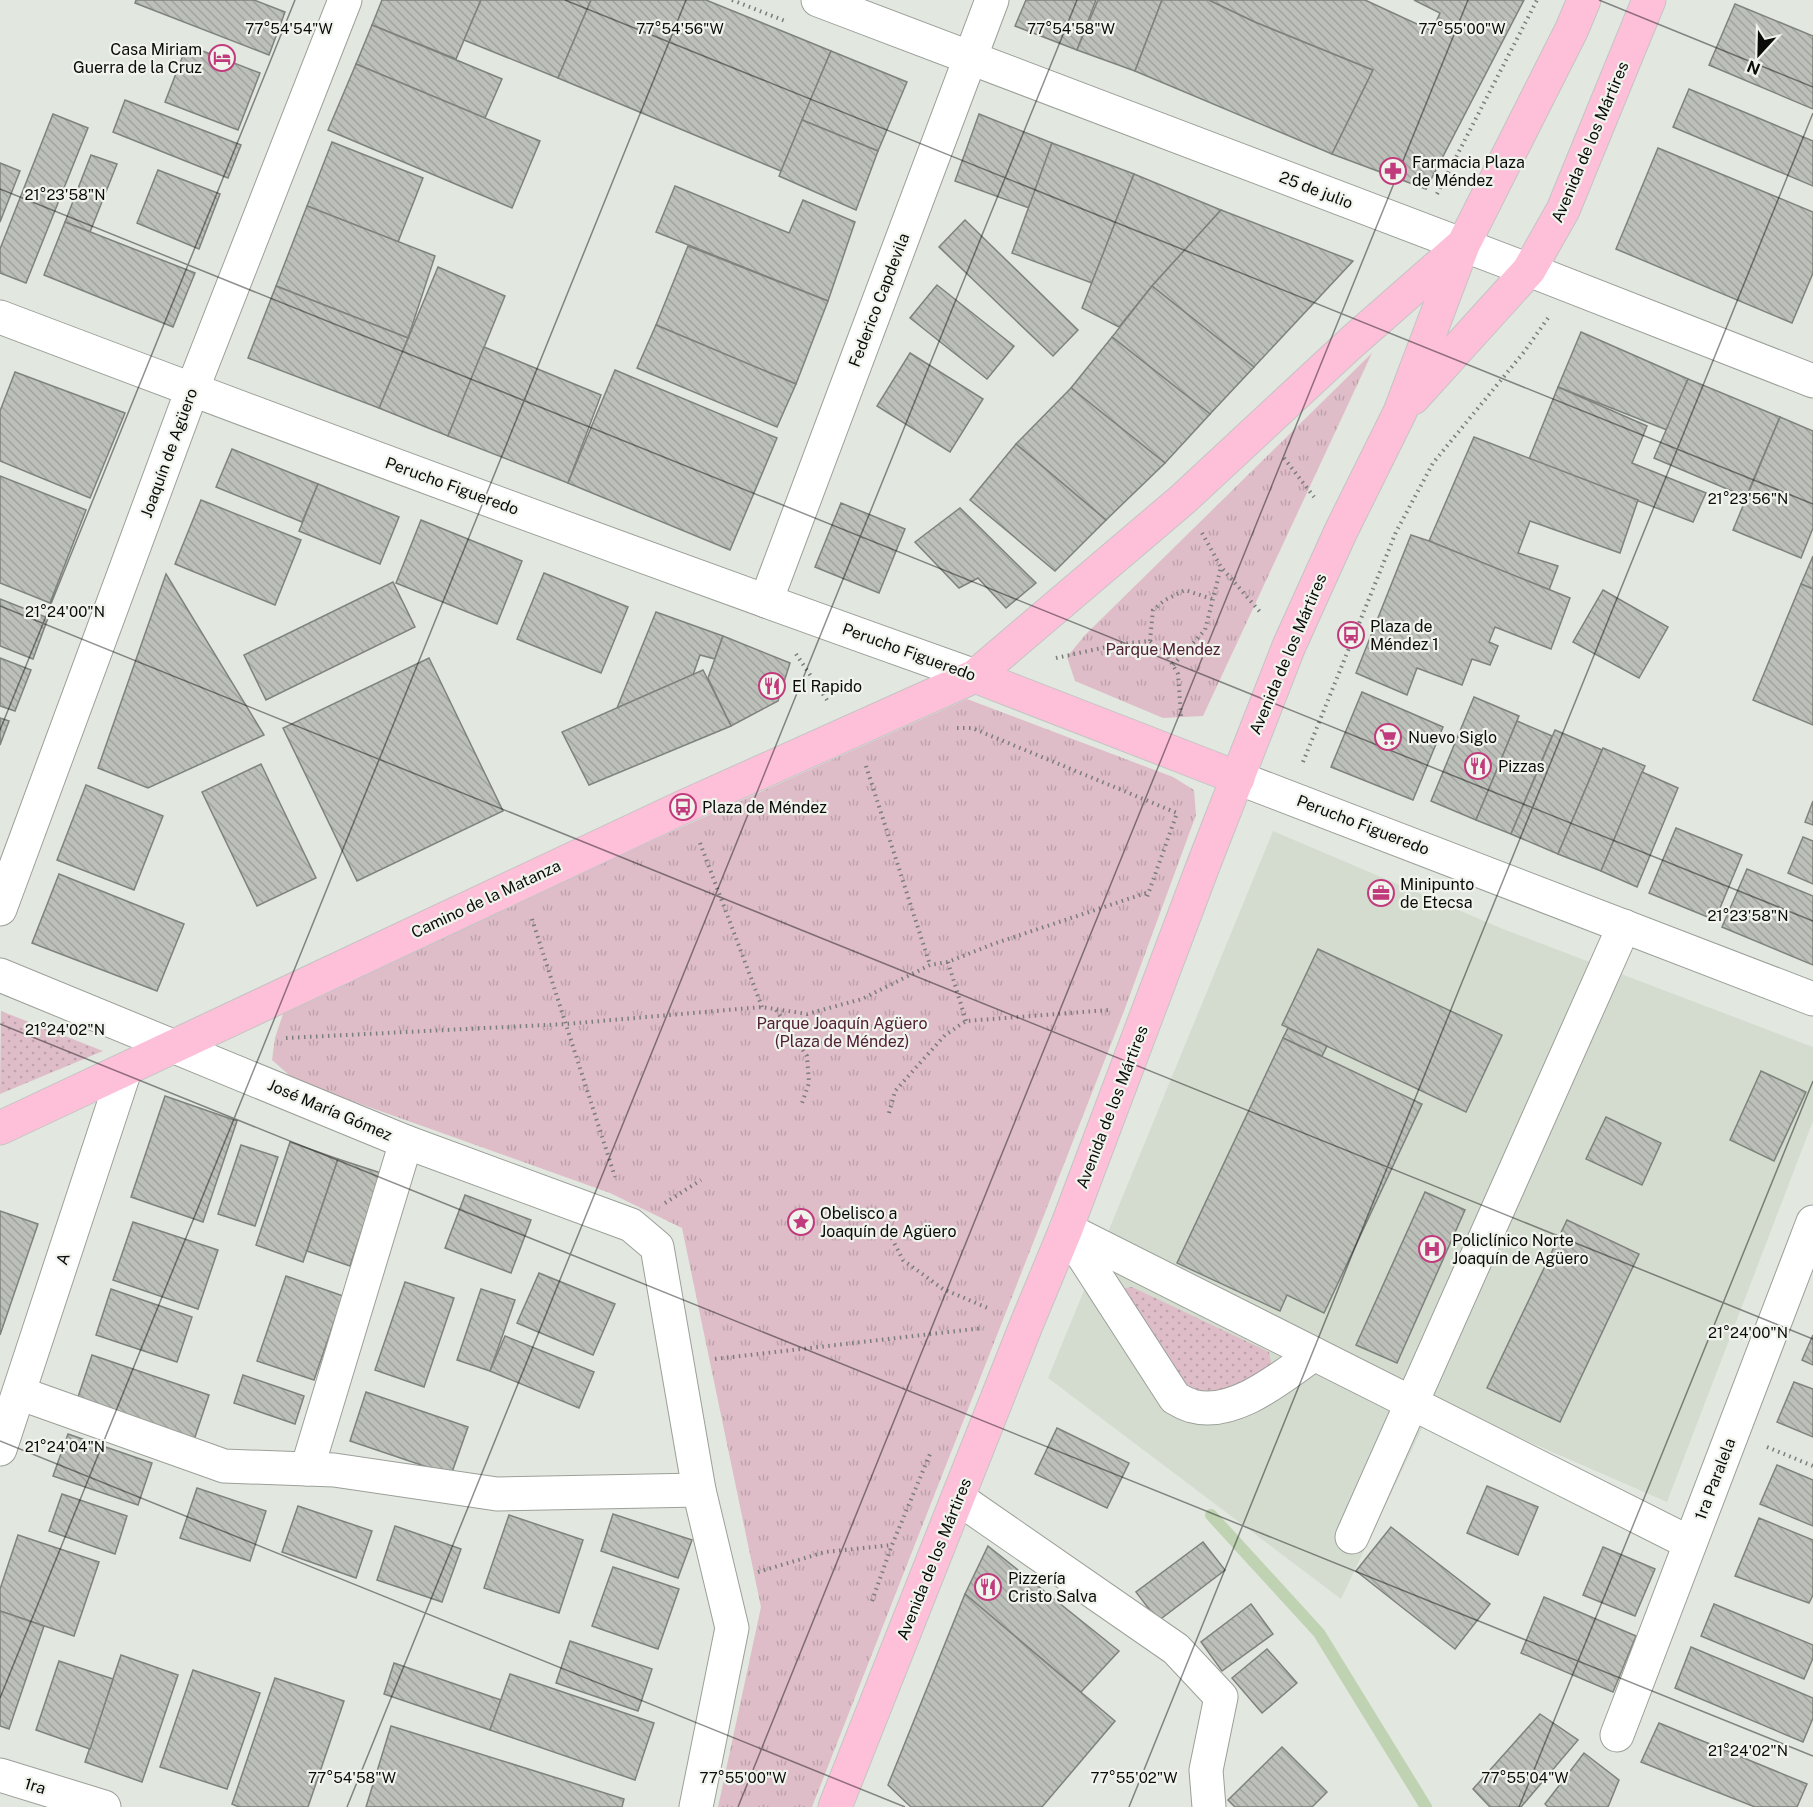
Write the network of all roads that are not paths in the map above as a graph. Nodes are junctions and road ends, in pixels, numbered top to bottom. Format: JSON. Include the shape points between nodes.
{"nodes":[{"id":1,"x":345,"y":0,"type":"edge"},
{"id":2,"x":819,"y":0,"type":"edge"},
{"id":3,"x":992,"y":0,"type":"edge"},
{"id":4,"x":1584,"y":0,"type":"edge"},
{"id":5,"x":1649,"y":0,"type":"edge"},
{"id":6,"x":970,"y":58,"type":"junction"},
{"id":7,"x":1463,"y":245,"type":"junction"},
{"id":8,"x":1529,"y":270,"type":"junction"},
{"id":9,"x":0,"y":317,"type":"edge"},
{"id":10,"x":1813,"y":381,"type":"edge"},
{"id":11,"x":192,"y":390,"type":"junction"},
{"id":12,"x":1400,"y":412,"type":"junction"},
{"id":13,"x":766,"y":601,"type":"junction"},
{"id":14,"x":975,"y":676,"type":"junction"},
{"id":15,"x":1238,"y":778,"type":"junction"},
{"id":16,"x":0,"y":909,"type":"edge"},
{"id":17,"x":1623,"y":926,"type":"junction"},
{"id":18,"x":0,"y":975,"type":"edge"},
{"id":19,"x":1813,"y":999,"type":"edge"},
{"id":20,"x":176,"y":1046,"type":"junction"},
{"id":21,"x":125,"y":1070,"type":"junction"},
{"id":22,"x":0,"y":1128,"type":"edge"},
{"id":23,"x":406,"y":1142,"type":"junction"},
{"id":24,"x":1813,"y":1222,"type":"edge"},
{"id":25,"x":1066,"y":1230,"type":"junction"},
{"id":26,"x":1314,"y":1354,"type":"junction"},
{"id":27,"x":19,"y":1393,"type":"junction"},
{"id":28,"x":1412,"y":1404,"type":"junction"},
{"id":29,"x":0,"y":1449,"type":"edge"},
{"id":30,"x":307,"y":1469,"type":"junction"},
{"id":31,"x":699,"y":1490,"type":"junction"},
{"id":32,"x":958,"y":1498,"type":"junction"},
{"id":33,"x":1352,"y":1537,"type":"dead end"},
{"id":34,"x":1690,"y":1543,"type":"junction"},
{"id":35,"x":1617,"y":1735,"type":"dead end"},
{"id":36,"x":0,"y":1775,"type":"edge"},
{"id":37,"x":104,"y":1807,"type":"edge"},
{"id":38,"x":696,"y":1807,"type":"edge"},
{"id":39,"x":836,"y":1807,"type":"edge"},
{"id":40,"x":1209,"y":1807,"type":"edge"}],
"edges":[{"from":1,"to":11,"type":"street","name":"Joaquín de Agüero"},
{"from":2,"to":6,"type":"street","name":"25 de julio"},
{"from":3,"to":6,"type":"street","name":"Federico Capdevila"},
{"from":4,"to":7,"type":"main road","name":"Avenida de los Mártires"},
{"from":5,"to":8,"type":"main road","name":"Avenida de los Mártires","via":[[1563,210]]},
{"from":6,"to":7,"type":"street","name":"25 de julio"},
{"from":6,"to":13,"type":"street","name":"Federico Capdevila"},
{"from":7,"to":8,"type":"street","name":"25 de julio"},
{"from":7,"to":12,"type":"main road","name":"Avenida de los Mártires"},
{"from":7,"to":14,"type":"main road","name":"Avenida de los Mártires","via":[[1182,500]]},
{"from":8,"to":10,"type":"street","name":"25 de julio"},
{"from":8,"to":12,"type":"main road","name":"Avenida de los Mártires"},
{"from":9,"to":11,"type":"street","name":"Perucho Figueredo"},
{"from":11,"to":13,"type":"street","name":"Perucho Figueredo"},
{"from":11,"to":16,"type":"street","name":"Joaquín de Agüero"},
{"from":12,"to":15,"type":"main road","name":"Avenida de los Mártires","via":[[1289,646]]},
{"from":13,"to":14,"type":"street","name":"Perucho Figueredo"},
{"from":14,"to":15,"type":"main road","name":"Perucho Figueredo"},
{"from":14,"to":20,"type":"main road","name":"Camino de la Matanza"},
{"from":15,"to":17,"type":"street","name":"Perucho Figueredo"},
{"from":15,"to":25,"type":"main road","name":"Avenida de los Mártires"},
{"from":17,"to":19,"type":"street","name":"Perucho Figueredo"},
{"from":17,"to":28,"type":"street"},
{"from":18,"to":20,"type":"street","name":"José María Gómez"},
{"from":20,"to":21,"type":"main road","name":"Camino de la Matanza"},
{"from":20,"to":23,"type":"street","name":"José María Gómez"},
{"from":21,"to":22,"type":"main road","name":"Camino de la Matanza"},
{"from":21,"to":27,"type":"street","name":"A"},
{"from":23,"to":30,"type":"street"},
{"from":23,"to":31,"type":"street","name":"José María Gómez","via":[[630,1225],[657,1247]]},
{"from":24,"to":34,"type":"street","name":"1ra Paralela"},
{"from":25,"to":26,"type":"street"},
{"from":25,"to":26,"type":"street","via":[[1175,1398],[1193,1406],[1213,1408],[1228,1404],[1265,1390]]},
{"from":25,"to":32,"type":"main road","name":"Avenida de los Mártires"},
{"from":26,"to":28,"type":"street"},
{"from":27,"to":29,"type":"street","name":"A"},
{"from":27,"to":30,"type":"street","via":[[224,1466]]},
{"from":28,"to":33,"type":"street"},
{"from":28,"to":34,"type":"street"},
{"from":30,"to":31,"type":"street","via":[[496,1494]]},
{"from":31,"to":38,"type":"street","via":[[732,1628]]},
{"from":32,"to":39,"type":"main road","name":"Avenida de los Mártires"},
{"from":32,"to":40,"type":"street","via":[[1176,1649],[1221,1697],[1206,1770]]},
{"from":34,"to":35,"type":"street","name":"1ra Paralela"},
{"from":36,"to":37,"type":"street","name":"1ra"}]}
